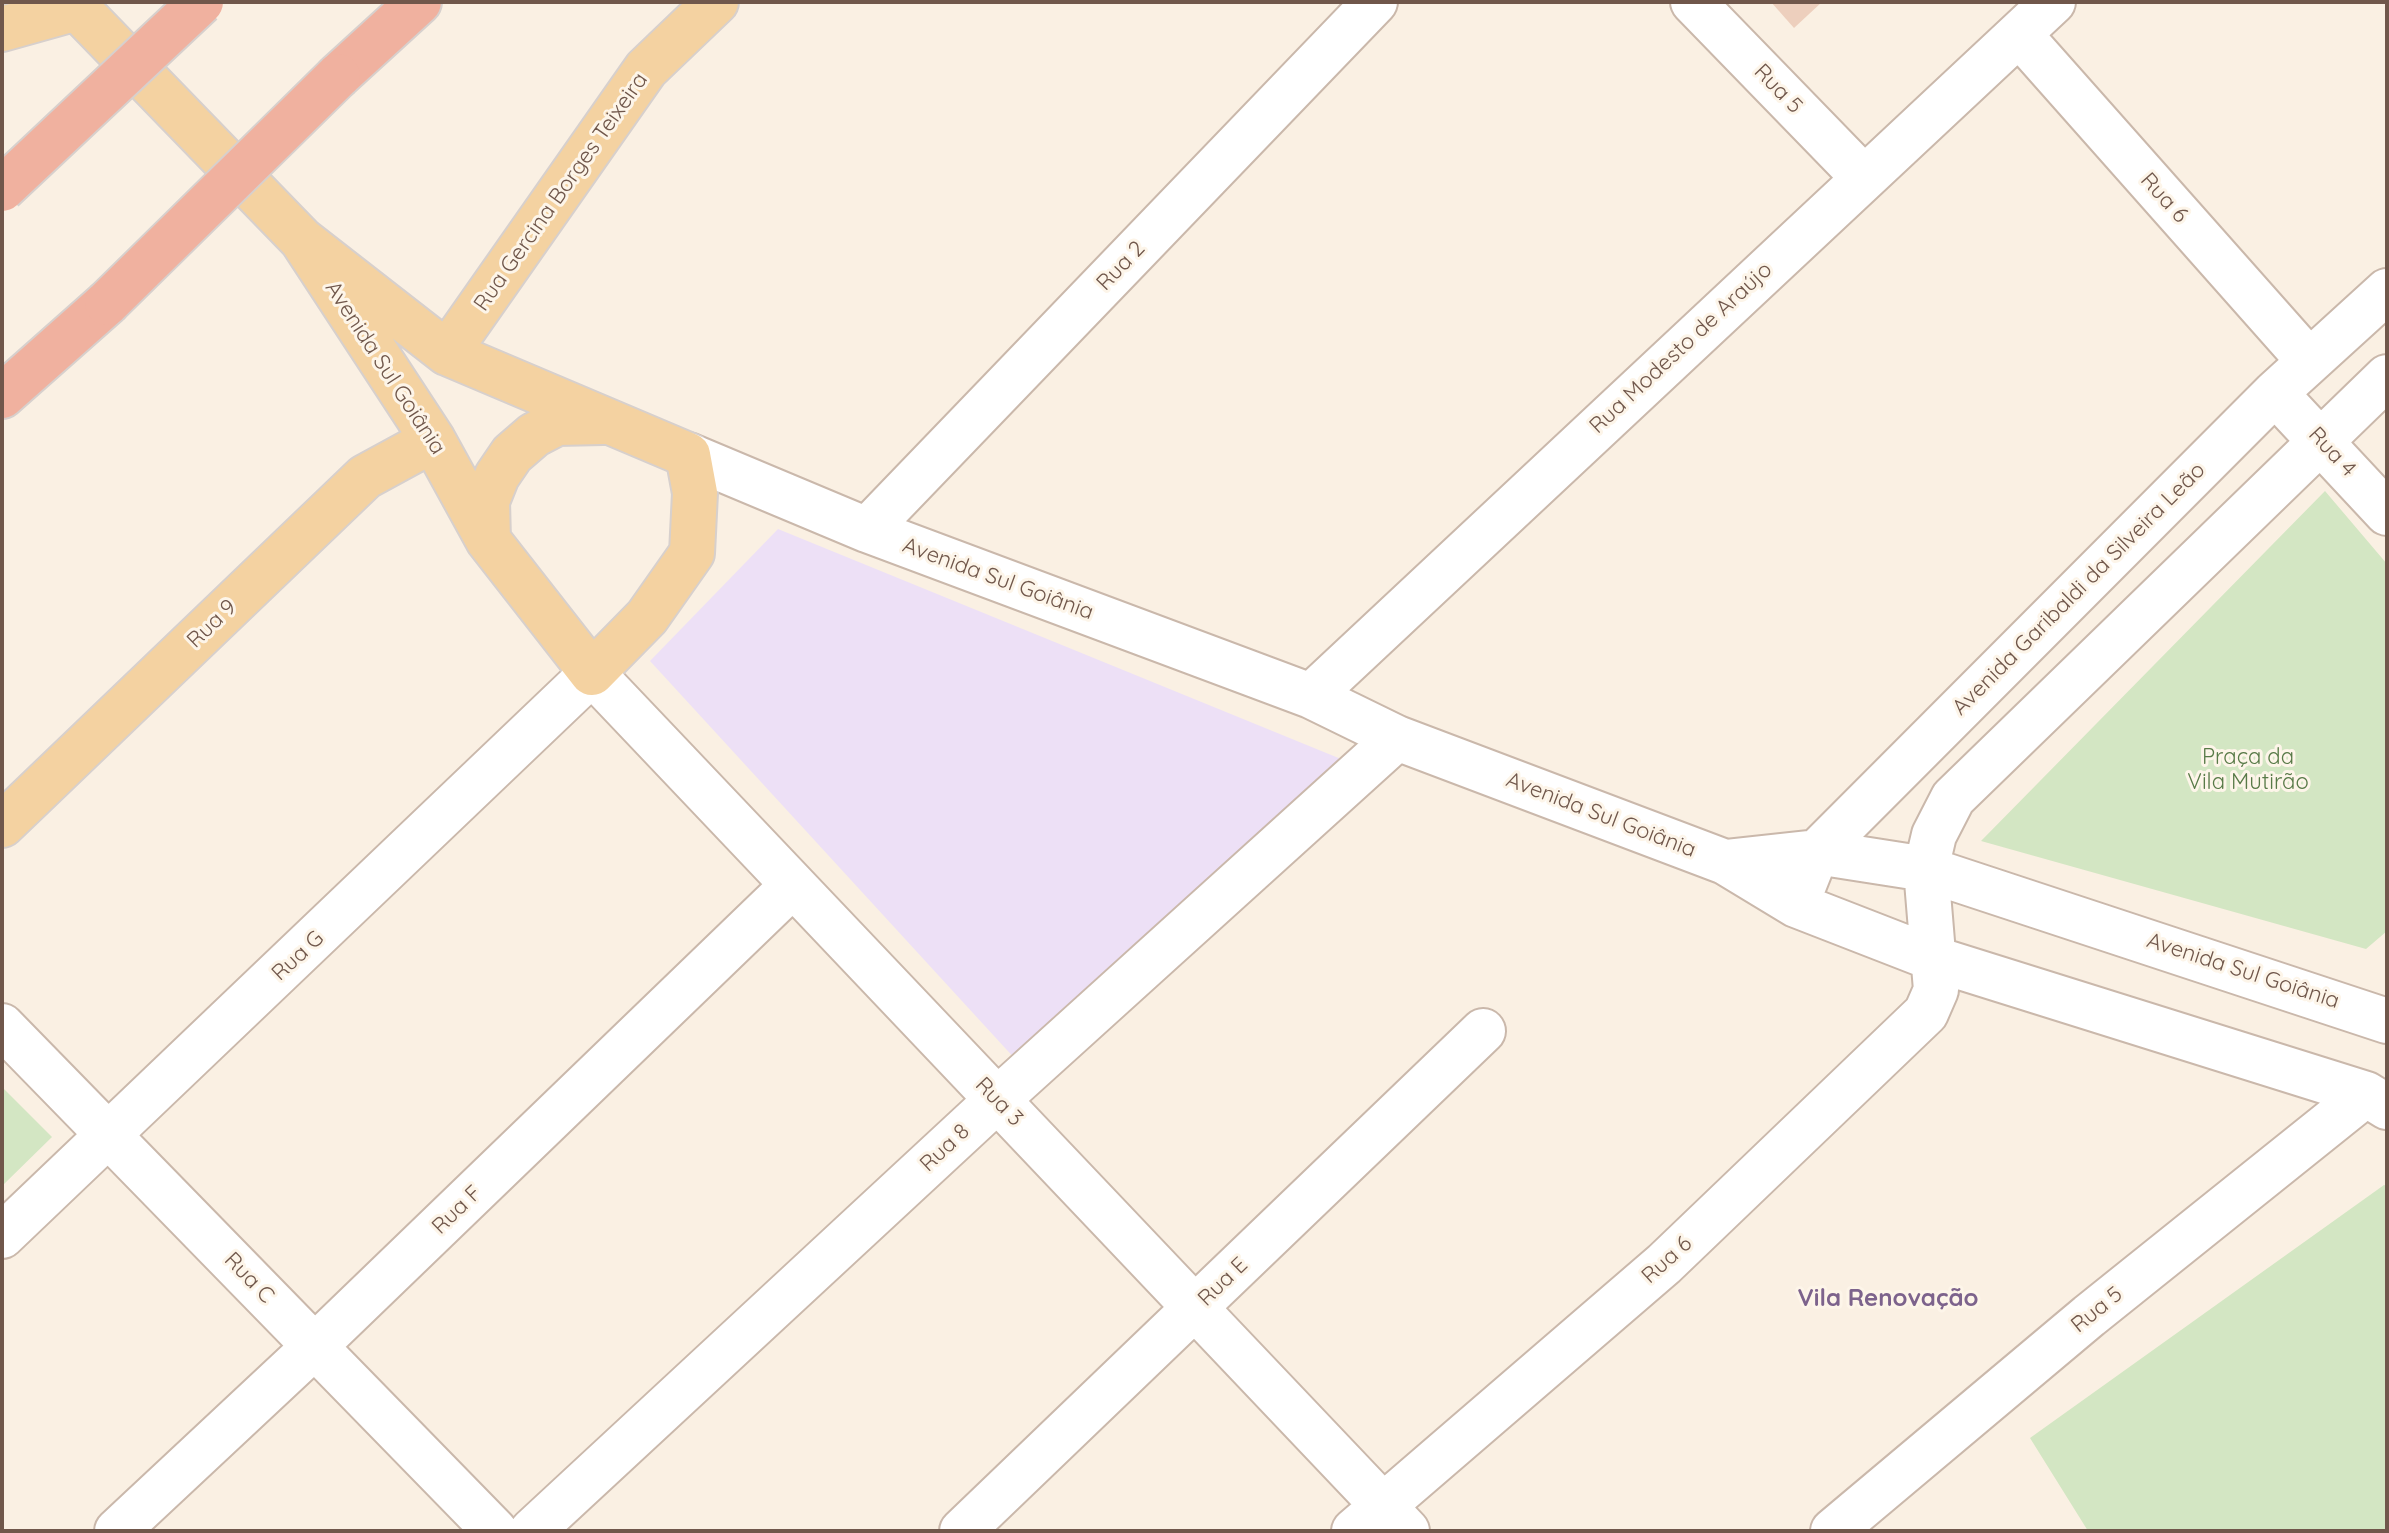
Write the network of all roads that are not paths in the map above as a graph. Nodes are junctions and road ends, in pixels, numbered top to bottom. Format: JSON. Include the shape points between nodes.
{"nodes":[{"id":1,"x":7,"y":2,"type":"edge"},
{"id":2,"x":201,"y":2,"type":"edge"},
{"id":3,"x":419,"y":2,"type":"edge"},
{"id":4,"x":716,"y":2,"type":"edge"},
{"id":5,"x":1375,"y":2,"type":"edge"},
{"id":6,"x":1693,"y":2,"type":"edge"},
{"id":7,"x":2053,"y":2,"type":"edge"},
{"id":8,"x":72,"y":5,"type":"edge"},
{"id":9,"x":2,"y":7,"type":"edge"},
{"id":10,"x":2,"y":29,"type":"edge"},
{"id":11,"x":2019,"y":34,"type":"junction"},
{"id":12,"x":1863,"y":177,"type":"junction"},
{"id":13,"x":2,"y":189,"type":"edge"},
{"id":14,"x":302,"y":240,"type":"junction"},
{"id":15,"x":2387,"y":291,"type":"edge"},
{"id":16,"x":447,"y":353,"type":"junction"},
{"id":17,"x":2309,"y":361,"type":"junction"},
{"id":18,"x":2387,"y":377,"type":"edge"},
{"id":19,"x":2275,"y":393,"type":"junction"},
{"id":20,"x":2,"y":396,"type":"edge"},
{"id":21,"x":606,"y":422,"type":"junction"},
{"id":22,"x":2320,"y":438,"type":"junction"},
{"id":23,"x":433,"y":440,"type":"junction"},
{"id":24,"x":688,"y":455,"type":"junction"},
{"id":25,"x":2387,"y":513,"type":"edge"},
{"id":26,"x":867,"y":530,"type":"junction"},
{"id":27,"x":488,"y":540,"type":"junction"},
{"id":28,"x":592,"y":673,"type":"junction"},
{"id":29,"x":1311,"y":696,"type":"junction"},
{"id":30,"x":1397,"y":738,"type":"junction"},
{"id":31,"x":2,"y":825,"type":"edge"},
{"id":32,"x":1817,"y":852,"type":"junction"},
{"id":33,"x":1725,"y":862,"type":"junction"},
{"id":34,"x":1926,"y":869,"type":"junction"},
{"id":35,"x":793,"y":885,"type":"junction"},
{"id":36,"x":1796,"y":905,"type":"junction"},
{"id":37,"x":1935,"y":959,"type":"junction"},
{"id":38,"x":2382,"y":1011,"type":"edge"},
{"id":39,"x":2,"y":1026,"type":"edge"},
{"id":40,"x":1483,"y":1031,"type":"dead end"},
{"id":41,"x":997,"y":1100,"type":"junction"},
{"id":42,"x":2377,"y":1100,"type":"edge"},
{"id":43,"x":108,"y":1135,"type":"junction"},
{"id":44,"x":2,"y":1236,"type":"edge"},
{"id":45,"x":1195,"y":1309,"type":"junction"},
{"id":46,"x":315,"y":1346,"type":"junction"},
{"id":47,"x":1381,"y":1522,"type":"edge"},
{"id":48,"x":117,"y":1531,"type":"edge"},
{"id":49,"x":495,"y":1531,"type":"edge"},
{"id":50,"x":532,"y":1531,"type":"edge"},
{"id":51,"x":962,"y":1531,"type":"edge"},
{"id":52,"x":1833,"y":1531,"type":"edge"}],
"edges":[{"from":1,"to":9,"type":"main road"},
{"from":2,"to":13,"type":"highway","bridge":true},
{"from":3,"to":20,"type":"highway","bridge":true,"via":[[107,303]]},
{"from":4,"to":16,"type":"main road","name":"Rua Gercina Borges Teixeira","via":[[646,69]]},
{"from":5,"to":26,"type":"street","name":"Rua 2"},
{"from":6,"to":12,"type":"street","name":"Rua 5"},
{"from":7,"to":11,"type":"street","name":"Rua Modesto de Araújo"},
{"from":8,"to":10,"type":"main road"},
{"from":8,"to":14,"type":"main road","name":"Avenida Sul Goiânia"},
{"from":11,"to":12,"type":"street","name":"Rua Modesto de Araújo"},
{"from":11,"to":17,"type":"street","name":"Rua 6"},
{"from":12,"to":29,"type":"street","name":"Rua Modesto de Araújo"},
{"from":14,"to":16,"type":"main road","name":"Avenida Sul Goiânia"},
{"from":14,"to":23,"type":"main road","name":"Avenida Sul Goiânia"},
{"from":15,"to":17,"type":"street","name":"Avenida Garibaldi da Silveira Leão"},
{"from":16,"to":21,"type":"main road","name":"Avenida Sul Goiânia"},
{"from":17,"to":19,"type":"street","name":"Avenida Garibaldi da Silveira Leão"},
{"from":18,"to":22,"type":"street"},
{"from":19,"to":22,"type":"street","name":"Rua 4"},
{"from":19,"to":32,"type":"street","name":"Avenida Garibaldi da Silveira Leão"},
{"from":21,"to":24,"type":"main road","name":"Avenida Sul Goiânia"},
{"from":21,"to":27,"type":"main road","via":[[557,423],[512,454],[487,501]]},
{"from":22,"to":25,"type":"street","name":"Rua 4"},
{"from":22,"to":34,"type":"street","via":[[1953,798],[1934,835]]},
{"from":23,"to":27,"type":"main road","name":"Avenida Sul Goiânia"},
{"from":23,"to":31,"type":"main road","name":"Rua 9","via":[[365,477]]},
{"from":24,"to":26,"type":"street","name":"Avenida Sul Goiânia"},
{"from":24,"to":28,"type":"main road","via":[[695,493],[692,553],[647,617]]},
{"from":26,"to":29,"type":"street","name":"Avenida Sul Goiânia"},
{"from":27,"to":28,"type":"main road"},
{"from":28,"to":35,"type":"street","name":"Rua 3"},
{"from":28,"to":43,"type":"street","name":"Rua G"},
{"from":29,"to":30,"type":"street","name":"Avenida Sul Goiânia"},
{"from":30,"to":33,"type":"street","name":"Avenida Sul Goiânia"},
{"from":30,"to":41,"type":"street","name":"Rua 8"},
{"from":32,"to":33,"type":"street","name":"Avenida Sul Goiânia"},
{"from":32,"to":34,"type":"street","name":"Avenida Sul Goiânia"},
{"from":32,"to":36,"type":"street","name":"Avenida Garibaldi da Silveira Leão"},
{"from":33,"to":36,"type":"street","name":"Avenida Sul Goiânia"},
{"from":34,"to":37,"type":"street","name":"Rua 6"},
{"from":34,"to":38,"type":"street","name":"Avenida Sul Goiânia"},
{"from":35,"to":41,"type":"street","name":"Rua 3"},
{"from":35,"to":46,"type":"street","name":"Rua F"},
{"from":36,"to":37,"type":"street","name":"Avenida Sul Goiânia"},
{"from":37,"to":42,"type":"street","name":"Avenida Sul Goiânia"},
{"from":37,"to":47,"type":"street","name":"Rua 6","via":[[1936,990],[1926,1013],[1902,1038]]},
{"from":39,"to":43,"type":"street","name":"Rua C"},
{"from":40,"to":45,"type":"street","name":"Rua E"},
{"from":41,"to":45,"type":"street","name":"Rua 3"},
{"from":41,"to":50,"type":"street","name":"Rua 8"},
{"from":42,"to":52,"type":"street","name":"Rua 5","via":[[2089,1316]]},
{"from":43,"to":44,"type":"street","name":"Rua G"},
{"from":43,"to":46,"type":"street","name":"Rua C"},
{"from":45,"to":47,"type":"street","name":"Rua 3"},
{"from":45,"to":51,"type":"street","name":"Rua E"},
{"from":46,"to":48,"type":"street","name":"Rua F"},
{"from":46,"to":49,"type":"street","name":"Rua C"}]}
